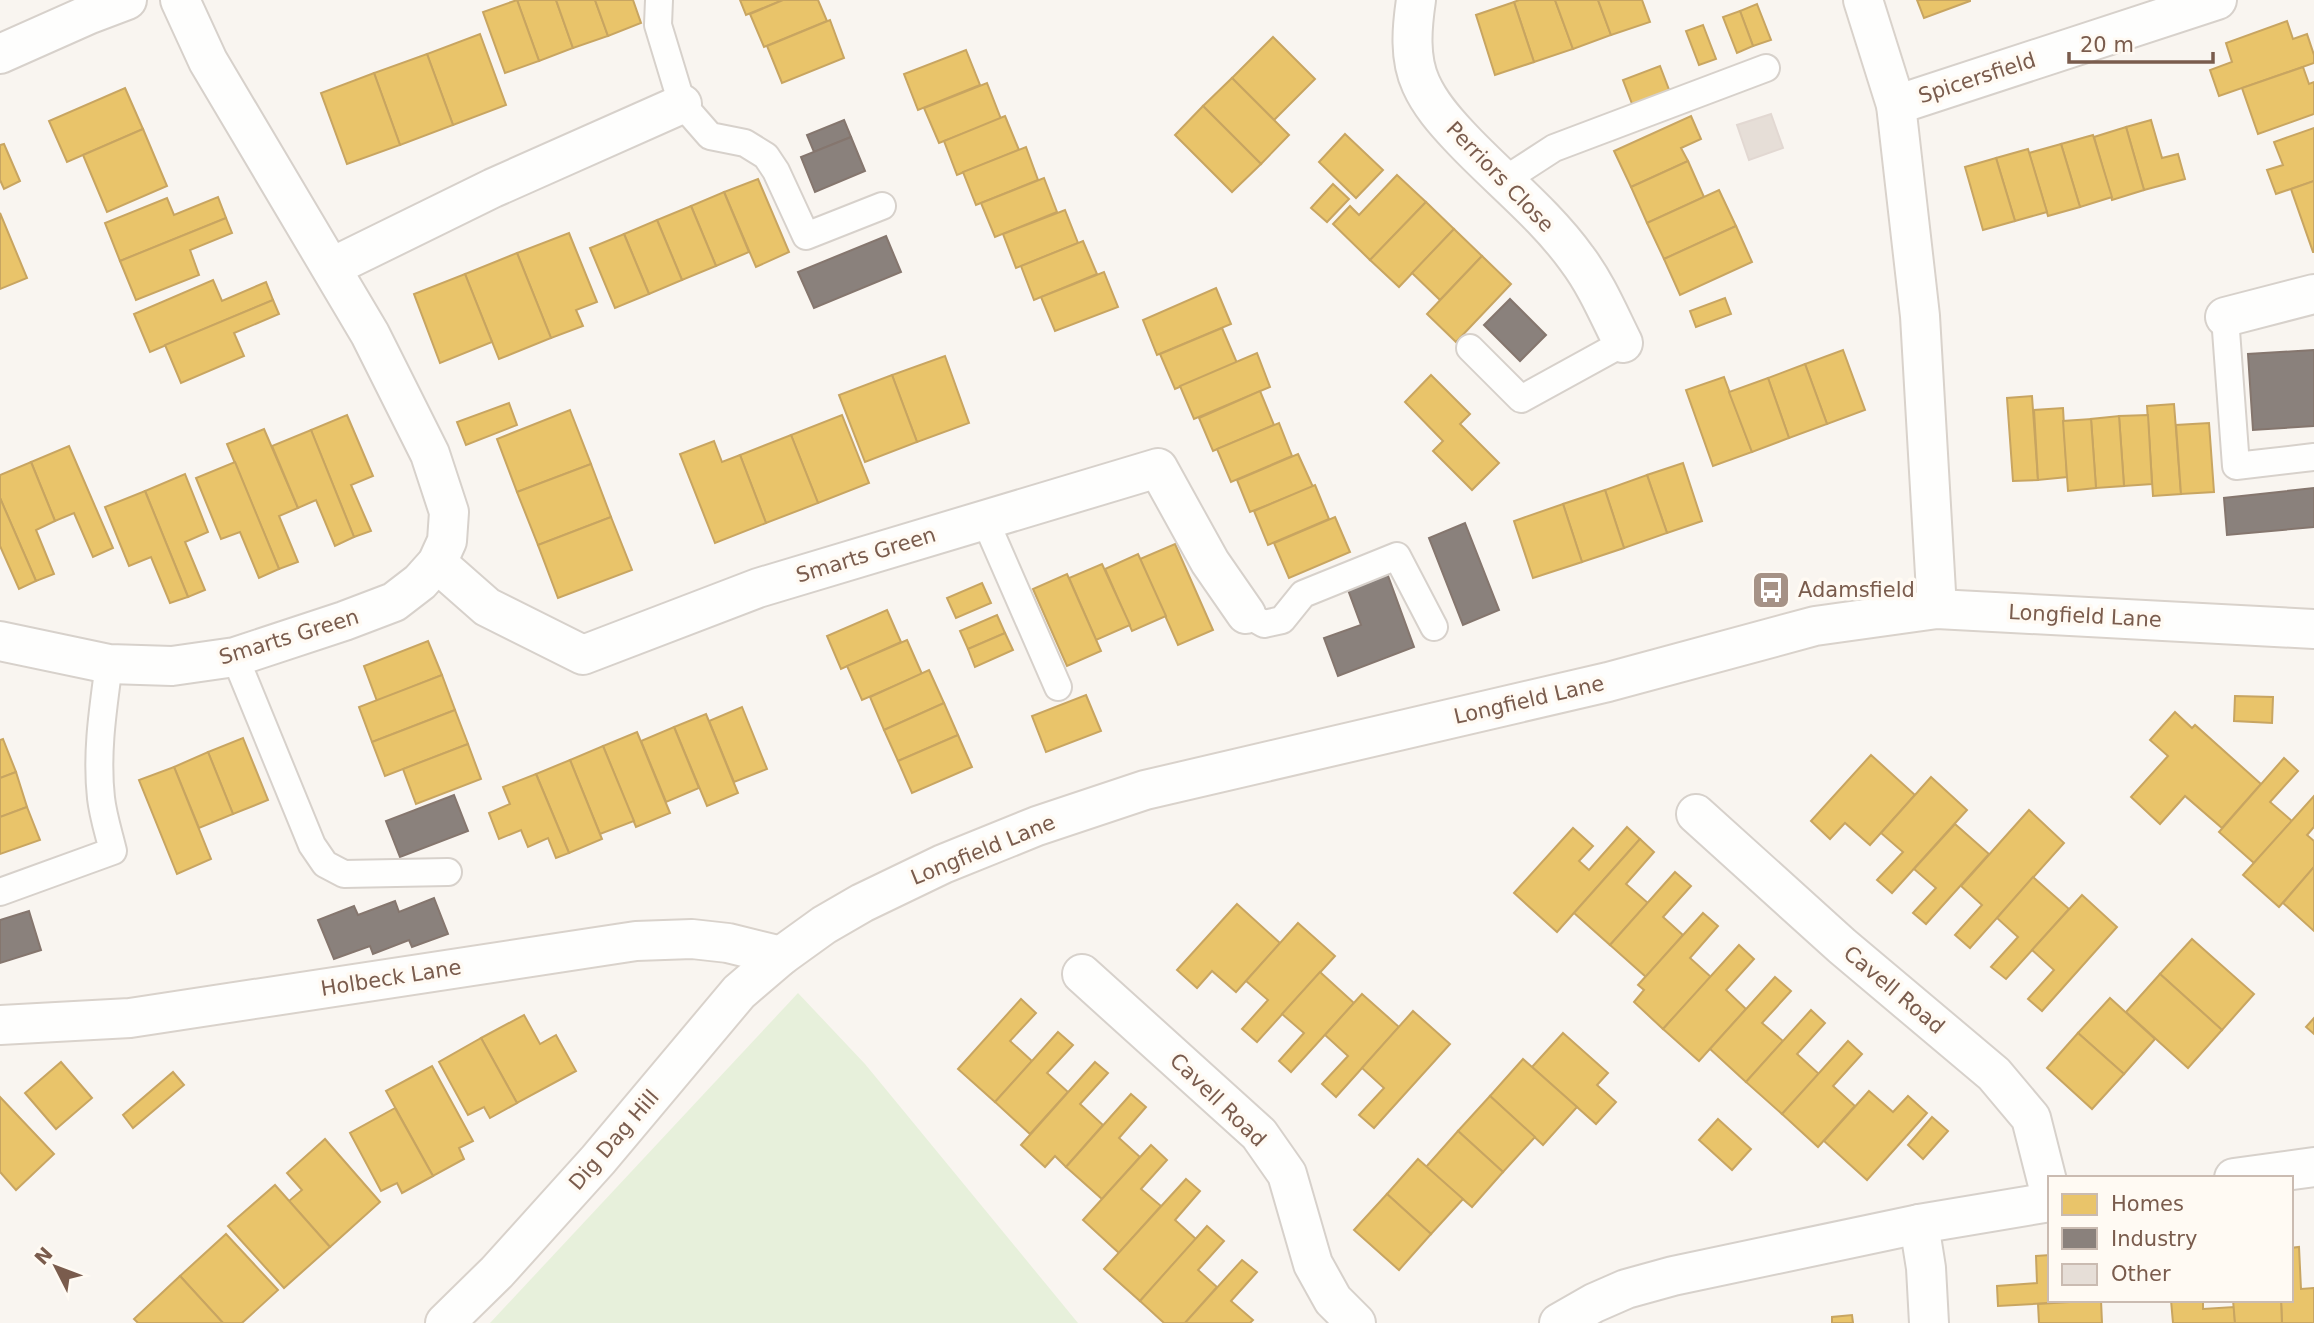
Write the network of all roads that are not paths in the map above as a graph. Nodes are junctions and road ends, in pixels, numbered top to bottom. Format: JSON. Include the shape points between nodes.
{"nodes":[{"id":1,"x":127,"y":0,"type":"edge"},
{"id":2,"x":180,"y":0,"type":"edge"},
{"id":3,"x":659,"y":0,"type":"edge"},
{"id":4,"x":1416,"y":0,"type":"edge"},
{"id":5,"x":1863,"y":0,"type":"edge"},
{"id":6,"x":2217,"y":0,"type":"edge"},
{"id":7,"x":0,"y":54,"type":"edge"},
{"id":8,"x":1766,"y":68,"type":"dead end"},
{"id":9,"x":682,"y":104,"type":"junction"},
{"id":10,"x":1896,"y":105,"type":"junction"},
{"id":11,"x":1503,"y":181,"type":"junction"},
{"id":12,"x":882,"y":206,"type":"dead end"},
{"id":13,"x":332,"y":267,"type":"junction"},
{"id":14,"x":2314,"y":295,"type":"edge"},
{"id":15,"x":2225,"y":317,"type":"joint"},
{"id":16,"x":1623,"y":343,"type":"joint"},
{"id":17,"x":1470,"y":348,"type":"dead end"},
{"id":18,"x":2314,"y":457,"type":"edge"},
{"id":19,"x":985,"y":520,"type":"junction"},
{"id":20,"x":437,"y":563,"type":"junction"},
{"id":21,"x":1937,"y":609,"type":"junction"},
{"id":22,"x":1246,"y":614,"type":"joint"},
{"id":23,"x":1434,"y":627,"type":"dead end"},
{"id":24,"x":2314,"y":629,"type":"edge"},
{"id":25,"x":0,"y":641,"type":"edge"},
{"id":26,"x":235,"y":657,"type":"junction"},
{"id":27,"x":109,"y":664,"type":"junction"},
{"id":28,"x":1058,"y":687,"type":"dead end"},
{"id":29,"x":1696,"y":814,"type":"dead end"},
{"id":30,"x":449,"y":873,"type":"dead end"},
{"id":31,"x":0,"y":892,"type":"edge"},
{"id":32,"x":781,"y":956,"type":"junction"},
{"id":33,"x":1082,"y":974,"type":"dead end"},
{"id":34,"x":0,"y":1025,"type":"edge"},
{"id":35,"x":2314,"y":1167,"type":"edge"},
{"id":36,"x":2249,"y":1176,"type":"edge"},
{"id":37,"x":2048,"y":1185,"type":"edge"},
{"id":38,"x":2048,"y":1202,"type":"edge"},
{"id":39,"x":1919,"y":1224,"type":"junction"},
{"id":40,"x":445,"y":1323,"type":"edge"},
{"id":41,"x":1356,"y":1323,"type":"edge"},
{"id":42,"x":1559,"y":1323,"type":"edge"},
{"id":43,"x":1929,"y":1323,"type":"edge"}],
"edges":[{"from":1,"to":7,"type":"street"},
{"from":2,"to":13,"type":"street","name":"Smarts Green","via":[[208,61]]},
{"from":3,"to":9,"type":"lane","via":[[658,25]]},
{"from":4,"to":11,"type":"street","name":"Perriors Close","via":[[1412,28],[1420,82],[1439,114]]},
{"from":5,"to":10,"type":"street"},
{"from":6,"to":10,"type":"street","name":"Spicersfield"},
{"from":8,"to":11,"type":"lane","via":[[1555,148]]},
{"from":9,"to":12,"type":"lane","via":[[710,136],[745,143],[766,156],[806,236]]},
{"from":9,"to":13,"type":"street","via":[[493,188]]},
{"from":10,"to":21,"type":"street","via":[[1920,316]]},
{"from":11,"to":16,"type":"street","name":"Perriors Close","via":[[1578,259]]},
{"from":13,"to":20,"type":"street","name":"Smarts Green","via":[[430,454],[449,512],[447,541]]},
{"from":14,"to":15,"type":"street"},
{"from":15,"to":18,"type":"lane","via":[[2236,466]]},
{"from":16,"to":17,"type":"lane","via":[[1521,399]]},
{"from":19,"to":20,"type":"street","name":"Smarts Green","via":[[758,587],[583,655],[487,607]]},
{"from":19,"to":22,"type":"street","name":"Smarts Green","via":[[1158,468],[1210,562]]},
{"from":19,"to":28,"type":"lane"},
{"from":20,"to":26,"type":"street","name":"Smarts Green","via":[[394,602]]},
{"from":21,"to":24,"type":"street","name":"Longfield Lane"},
{"from":21,"to":32,"type":"street","name":"Longfield Lane","via":[[1815,626],[1608,682],[1145,790],[943,864],[862,903]]},
{"from":22,"to":23,"type":"lane","via":[[1264,625],[1282,620],[1303,594],[1396,556]]},
{"from":25,"to":27,"type":"street","name":"Smarts Green"},
{"from":26,"to":27,"type":"street","name":"Smarts Green","via":[[173,666]]},
{"from":26,"to":30,"type":"lane","via":[[312,845],[325,864],[344,874]]},
{"from":27,"to":31,"type":"lane","via":[[99,766],[101,800],[113,851]]},
{"from":29,"to":37,"type":"street","name":"Cavell Road","via":[[1994,1074],[2031,1118]]},
{"from":32,"to":34,"type":"street","name":"Holbeck Lane","via":[[692,939],[636,941],[131,1018]]},
{"from":32,"to":40,"type":"street","name":"Dig Dag Hill","via":[[740,992],[598,1160]]},
{"from":33,"to":41,"type":"street","name":"Cavell Road","via":[[1259,1134],[1287,1174],[1313,1264],[1333,1300]]},
{"from":35,"to":36,"type":"street"},
{"from":38,"to":39,"type":"street"},
{"from":39,"to":42,"type":"street","via":[[1626,1289]]},
{"from":39,"to":43,"type":"street"}]}
